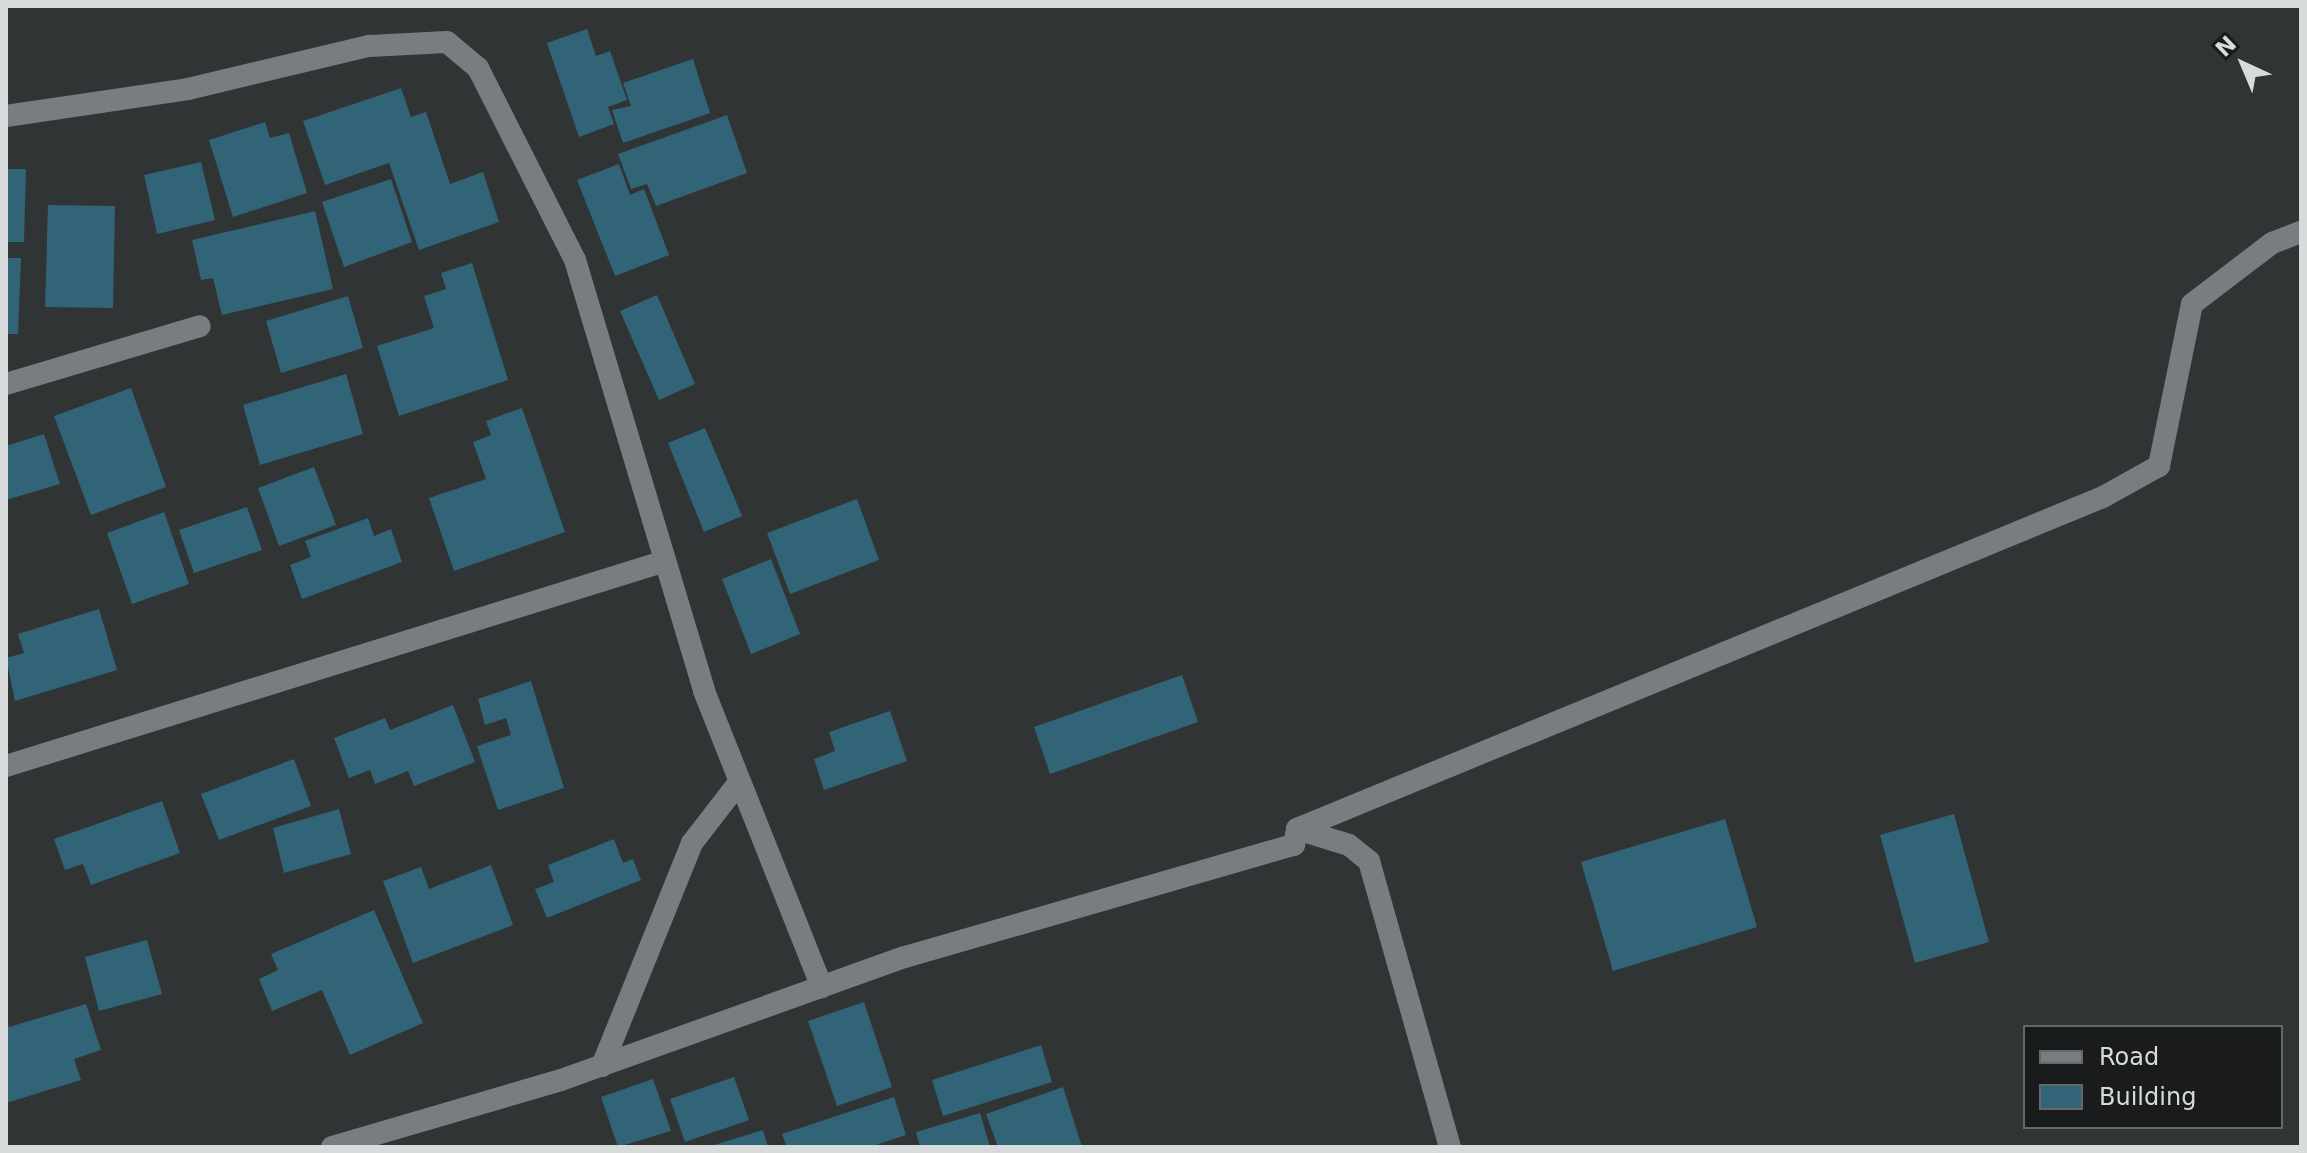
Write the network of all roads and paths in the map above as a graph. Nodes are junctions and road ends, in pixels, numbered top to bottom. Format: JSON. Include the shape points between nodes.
{"nodes":[{"id":1,"x":6,"y":116,"type":"edge"},
{"id":2,"x":2301,"y":232,"type":"edge"},
{"id":3,"x":200,"y":326,"type":"dead end"},
{"id":4,"x":6,"y":384,"type":"edge"},
{"id":5,"x":662,"y":562,"type":"junction"},
{"id":6,"x":6,"y":766,"type":"edge"},
{"id":7,"x":737,"y":785,"type":"junction"},
{"id":8,"x":1297,"y":829,"type":"junction"},
{"id":9,"x":822,"y":987,"type":"junction"},
{"id":10,"x":602,"y":1066,"type":"junction"},
{"id":11,"x":332,"y":1147,"type":"edge"},
{"id":12,"x":1450,"y":1147,"type":"edge"}],
"edges":[{"from":1,"to":5,"type":"street","via":[[188,89],[369,46],[447,42],[491,89],[575,260]]},
{"from":2,"to":8,"type":"street","via":[[2272,243],[2192,304],[2159,466],[2103,497]]},
{"from":3,"to":4,"type":"street"},
{"from":5,"to":6,"type":"street"},
{"from":5,"to":7,"type":"street"},
{"from":7,"to":9,"type":"street"},
{"from":7,"to":10,"type":"street","via":[[692,843]]},
{"from":8,"to":9,"type":"street","via":[[1294,845],[1179,874]]},
{"from":8,"to":12,"type":"street","via":[[1349,845],[1375,874]]},
{"from":9,"to":10,"type":"street"},
{"from":10,"to":11,"type":"street"}]}
